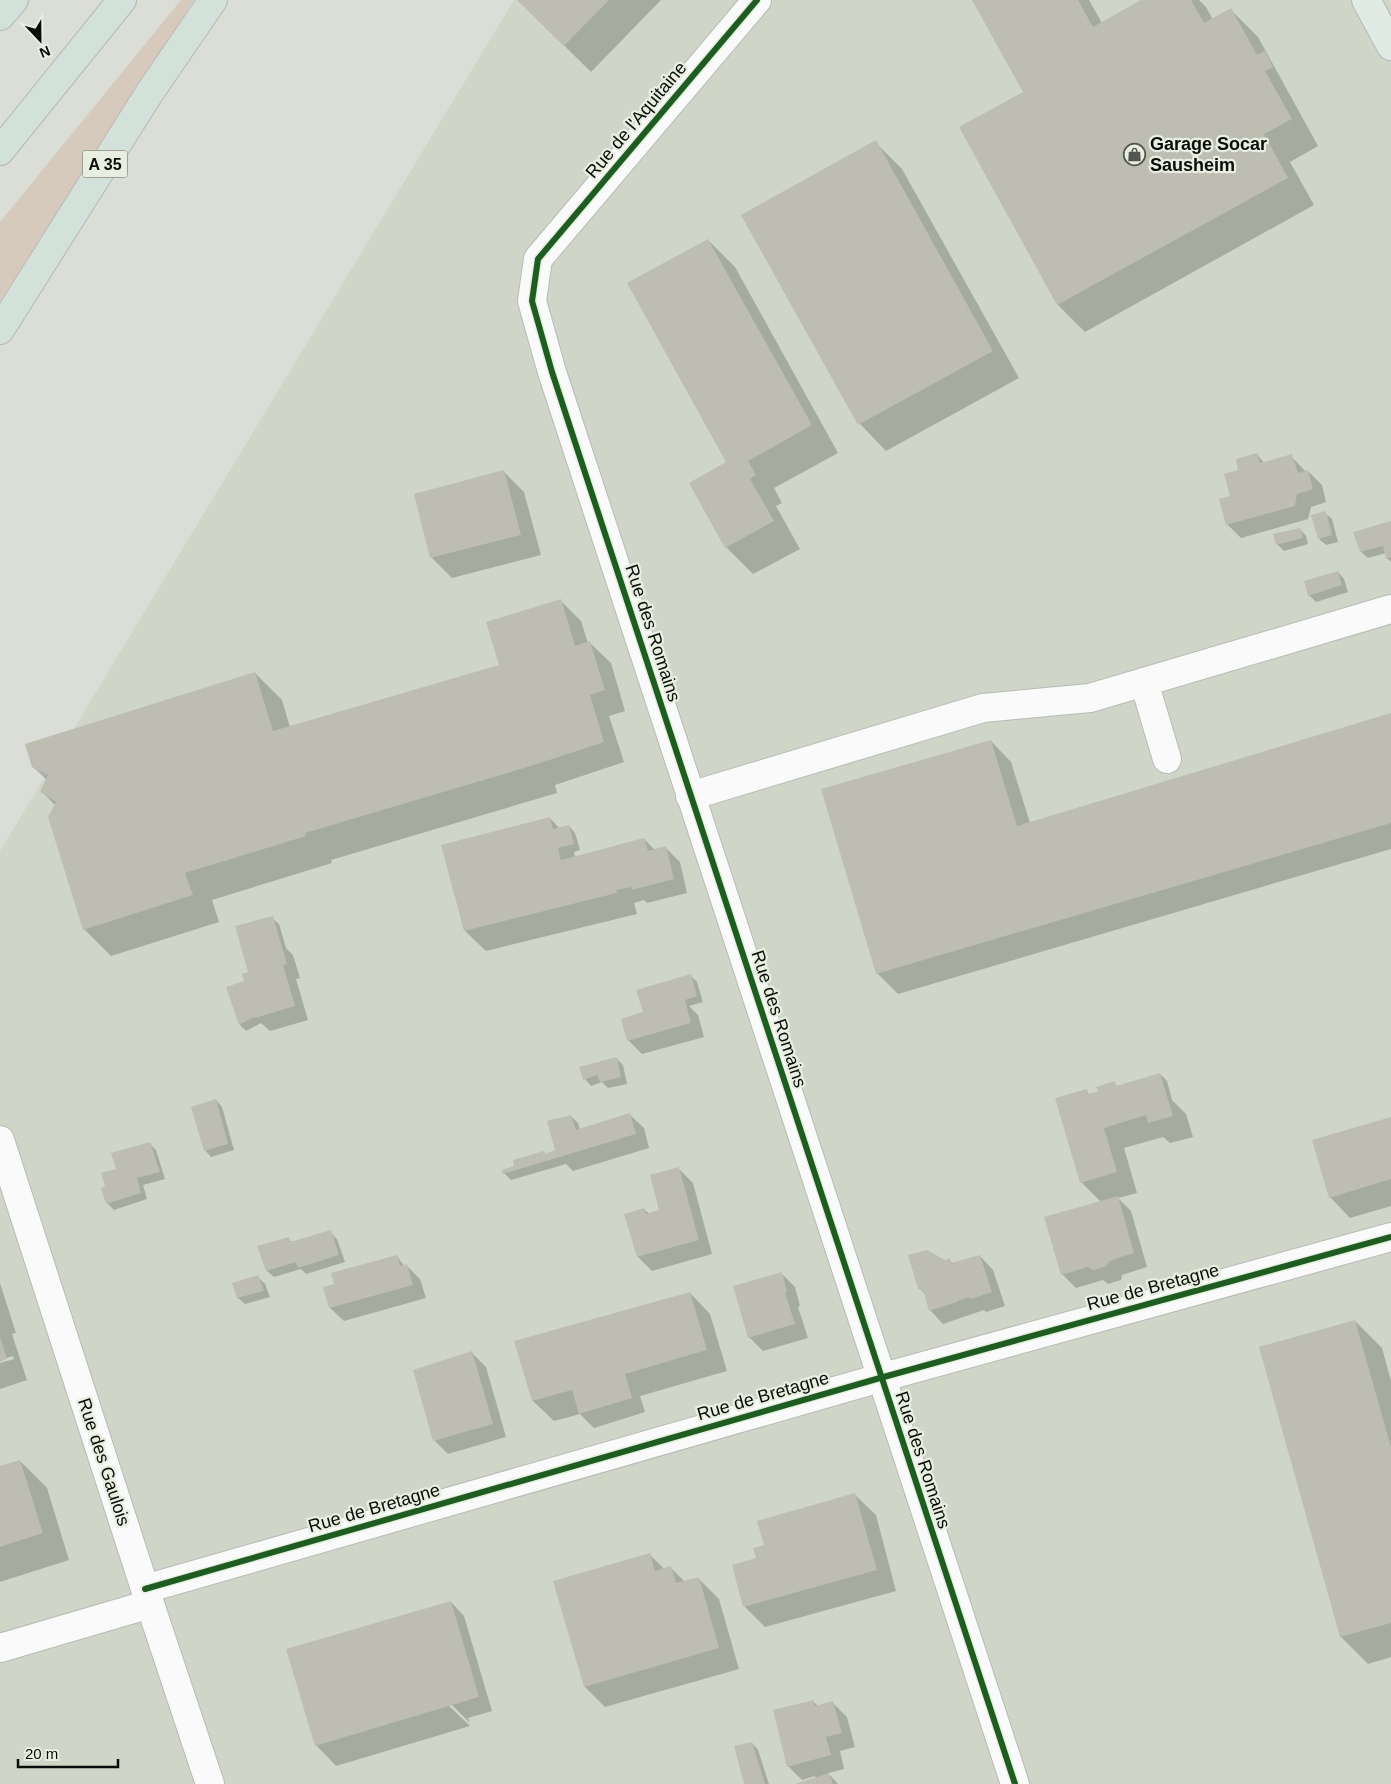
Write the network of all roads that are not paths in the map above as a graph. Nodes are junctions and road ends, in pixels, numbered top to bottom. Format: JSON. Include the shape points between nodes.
{"nodes":[{"id":1,"x":14,"y":0,"type":"edge"},
{"id":2,"x":122,"y":0,"type":"edge"},
{"id":3,"x":213,"y":0,"type":"edge"},
{"id":4,"x":757,"y":0,"type":"edge"},
{"id":5,"x":1366,"y":0,"type":"edge"},
{"id":6,"x":0,"y":16,"type":"edge"},
{"id":7,"x":1391,"y":46,"type":"edge"},
{"id":8,"x":0,"y":151,"type":"edge"},
{"id":9,"x":538,"y":259,"type":"joint"},
{"id":10,"x":0,"y":330,"type":"edge"},
{"id":11,"x":1391,"y":609,"type":"edge"},
{"id":12,"x":1144,"y":682,"type":"junction"},
{"id":13,"x":1167,"y":759,"type":"dead end"},
{"id":14,"x":690,"y":796,"type":"junction"},
{"id":15,"x":0,"y":1140,"type":"edge"},
{"id":16,"x":1391,"y":1237,"type":"edge"},
{"id":17,"x":880,"y":1378,"type":"junction"},
{"id":18,"x":148,"y":1597,"type":"junction"},
{"id":19,"x":0,"y":1648,"type":"edge"},
{"id":20,"x":210,"y":1784,"type":"edge"},
{"id":21,"x":1015,"y":1784,"type":"edge"}],
"edges":[{"from":1,"to":6,"type":"highway"},
{"from":2,"to":8,"type":"highway"},
{"from":3,"to":10,"type":"highway","number":"A 35","via":[[150,92]]},
{"from":4,"to":9,"type":"street","name":"Rue de l'Aquitaine"},
{"from":5,"to":7,"type":"main road"},
{"from":9,"to":14,"type":"street","name":"Rue des Romains","via":[[532,301],[534,310]]},
{"from":11,"to":12,"type":"street"},
{"from":12,"to":13,"type":"street"},
{"from":12,"to":14,"type":"street","via":[[1090,698],[983,708]]},
{"from":14,"to":17,"type":"street","name":"Rue des Romains"},
{"from":15,"to":18,"type":"street","name":"Rue des Gaulois"},
{"from":16,"to":17,"type":"street","name":"Rue de Bretagne"},
{"from":17,"to":18,"type":"street","name":"Rue de Bretagne"},
{"from":17,"to":21,"type":"street","name":"Rue des Romains"},
{"from":18,"to":19,"type":"street","name":"Rue de Bretagne"},
{"from":18,"to":20,"type":"street","name":"Rue des Gaulois"}]}
